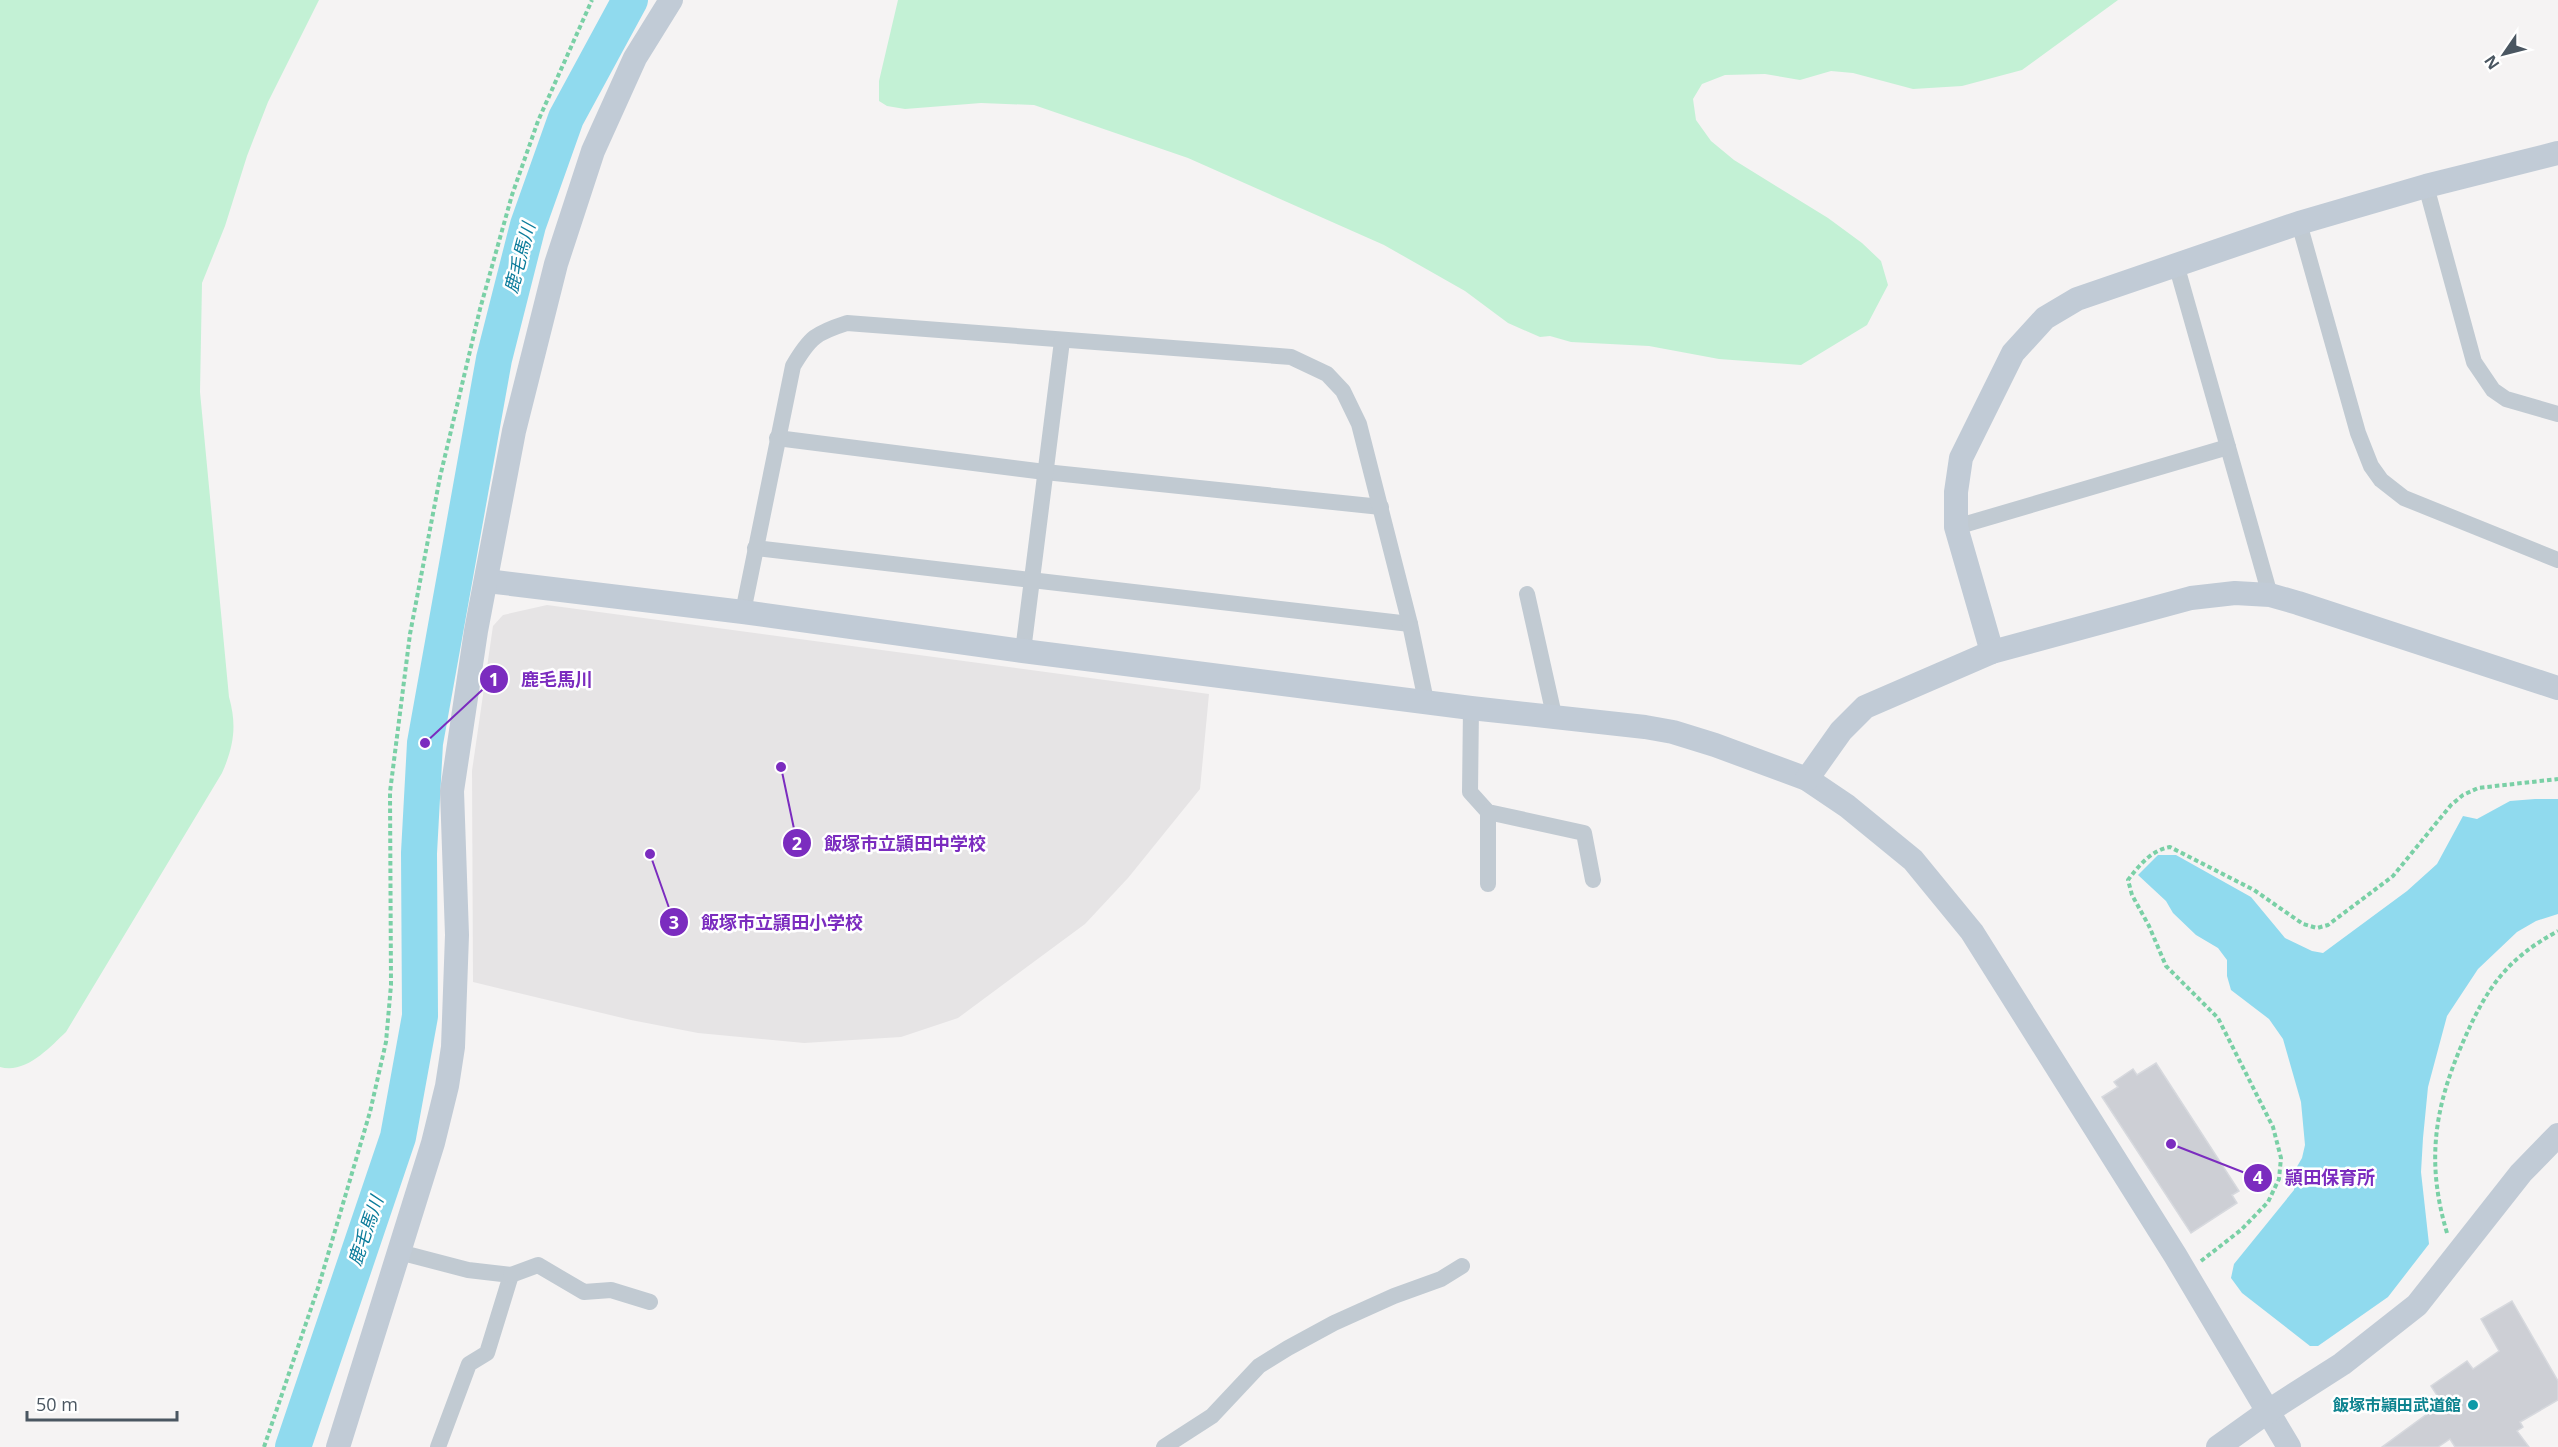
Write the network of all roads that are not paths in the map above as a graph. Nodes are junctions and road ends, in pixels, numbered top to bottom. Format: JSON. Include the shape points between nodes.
{"nodes":[{"id":1,"x":671,"y":0,"type":"edge"},
{"id":2,"x":2558,"y":153,"type":"edge"},
{"id":3,"x":2426,"y":186,"type":"junction"},
{"id":4,"x":2299,"y":223,"type":"junction"},
{"id":5,"x":2176,"y":264,"type":"junction"},
{"id":6,"x":1062,"y":341,"type":"junction"},
{"id":7,"x":2558,"y":414,"type":"edge"},
{"id":8,"x":777,"y":438,"type":"junction"},
{"id":9,"x":2228,"y":447,"type":"junction"},
{"id":10,"x":1045,"y":472,"type":"junction"},
{"id":11,"x":1381,"y":507,"type":"junction"},
{"id":12,"x":1956,"y":527,"type":"junction"},
{"id":13,"x":755,"y":548,"type":"junction"},
{"id":14,"x":2558,"y":560,"type":"edge"},
{"id":15,"x":487,"y":581,"type":"junction"},
{"id":16,"x":1033,"y":582,"type":"junction"},
{"id":17,"x":1527,"y":594,"type":"dead end"},
{"id":18,"x":2270,"y":595,"type":"junction"},
{"id":19,"x":743,"y":612,"type":"junction"},
{"id":20,"x":1410,"y":624,"type":"junction"},
{"id":21,"x":1023,"y":651,"type":"junction"},
{"id":22,"x":1992,"y":652,"type":"junction"},
{"id":23,"x":2558,"y":688,"type":"edge"},
{"id":24,"x":1426,"y":701,"type":"junction"},
{"id":25,"x":1471,"y":708,"type":"junction"},
{"id":26,"x":1554,"y":715,"type":"junction"},
{"id":27,"x":1807,"y":779,"type":"junction"},
{"id":28,"x":1488,"y":813,"type":"junction"},
{"id":29,"x":1593,"y":880,"type":"dead end"},
{"id":30,"x":1488,"y":884,"type":"dead end"},
{"id":31,"x":2558,"y":1135,"type":"edge"},
{"id":32,"x":399,"y":1252,"type":"junction"},
{"id":33,"x":1462,"y":1266,"type":"dead end"},
{"id":34,"x":511,"y":1275,"type":"junction"},
{"id":35,"x":650,"y":1302,"type":"dead end"},
{"id":36,"x":2267,"y":1412,"type":"junction"},
{"id":37,"x":339,"y":1447,"type":"edge"},
{"id":38,"x":438,"y":1447,"type":"edge"},
{"id":39,"x":1164,"y":1447,"type":"edge"},
{"id":40,"x":2218,"y":1447,"type":"edge"},
{"id":41,"x":2289,"y":1447,"type":"edge"}],
"edges":[{"from":1,"to":15,"type":"street","via":[[635,58],[593,152],[556,264],[514,431]]},
{"from":2,"to":3,"type":"street"},
{"from":3,"to":4,"type":"street"},
{"from":3,"to":7,"type":"street","via":[[2474,362],[2493,390],[2506,399]]},
{"from":4,"to":5,"type":"street"},
{"from":4,"to":14,"type":"street","via":[[2358,433],[2371,466],[2404,498]]},
{"from":5,"to":9,"type":"street"},
{"from":5,"to":12,"type":"street","via":[[2077,299],[2045,318],[2013,353],[1961,458]]},
{"from":6,"to":8,"type":"street","via":[[847,323],[821,332],[805,345],[793,366]]},
{"from":6,"to":10,"type":"street"},
{"from":6,"to":11,"type":"street","via":[[1292,357],[1313,366],[1328,374],[1342,391],[1359,424]]},
{"from":8,"to":10,"type":"street"},
{"from":8,"to":13,"type":"street"},
{"from":9,"to":12,"type":"street"},
{"from":9,"to":18,"type":"street"},
{"from":10,"to":11,"type":"street"},
{"from":10,"to":16,"type":"street"},
{"from":11,"to":20,"type":"street"},
{"from":12,"to":22,"type":"street"},
{"from":13,"to":16,"type":"street"},
{"from":13,"to":19,"type":"street"},
{"from":15,"to":19,"type":"street"},
{"from":15,"to":32,"type":"street","via":[[452,791],[458,935],[453,1047],[433,1143]]},
{"from":16,"to":20,"type":"street"},
{"from":16,"to":21,"type":"street"},
{"from":17,"to":26,"type":"street"},
{"from":18,"to":22,"type":"street","via":[[2235,592],[2191,598]]},
{"from":18,"to":23,"type":"street"},
{"from":19,"to":21,"type":"street"},
{"from":20,"to":24,"type":"street"},
{"from":21,"to":24,"type":"street"},
{"from":22,"to":27,"type":"street","via":[[1865,707],[1841,731]]},
{"from":24,"to":25,"type":"street"},
{"from":25,"to":26,"type":"street"},
{"from":25,"to":28,"type":"street","via":[[1470,792]]},
{"from":26,"to":27,"type":"street","via":[[1673,732]]},
{"from":27,"to":36,"type":"street","via":[[1847,806],[1912,860],[1972,932],[2186,1273]]},
{"from":28,"to":29,"type":"street","via":[[1584,833]]},
{"from":28,"to":30,"type":"street"},
{"from":31,"to":36,"type":"street","via":[[2521,1173],[2417,1305],[2342,1364]]},
{"from":32,"to":34,"type":"street","via":[[468,1270]]},
{"from":32,"to":37,"type":"street"},
{"from":33,"to":39,"type":"street","via":[[1441,1279],[1334,1323],[1288,1348],[1259,1366],[1212,1416]]},
{"from":34,"to":35,"type":"street","via":[[538,1265],[584,1292],[611,1290]]},
{"from":34,"to":38,"type":"street","via":[[487,1353],[469,1364]]},
{"from":36,"to":40,"type":"street"},
{"from":36,"to":41,"type":"street"}]}
